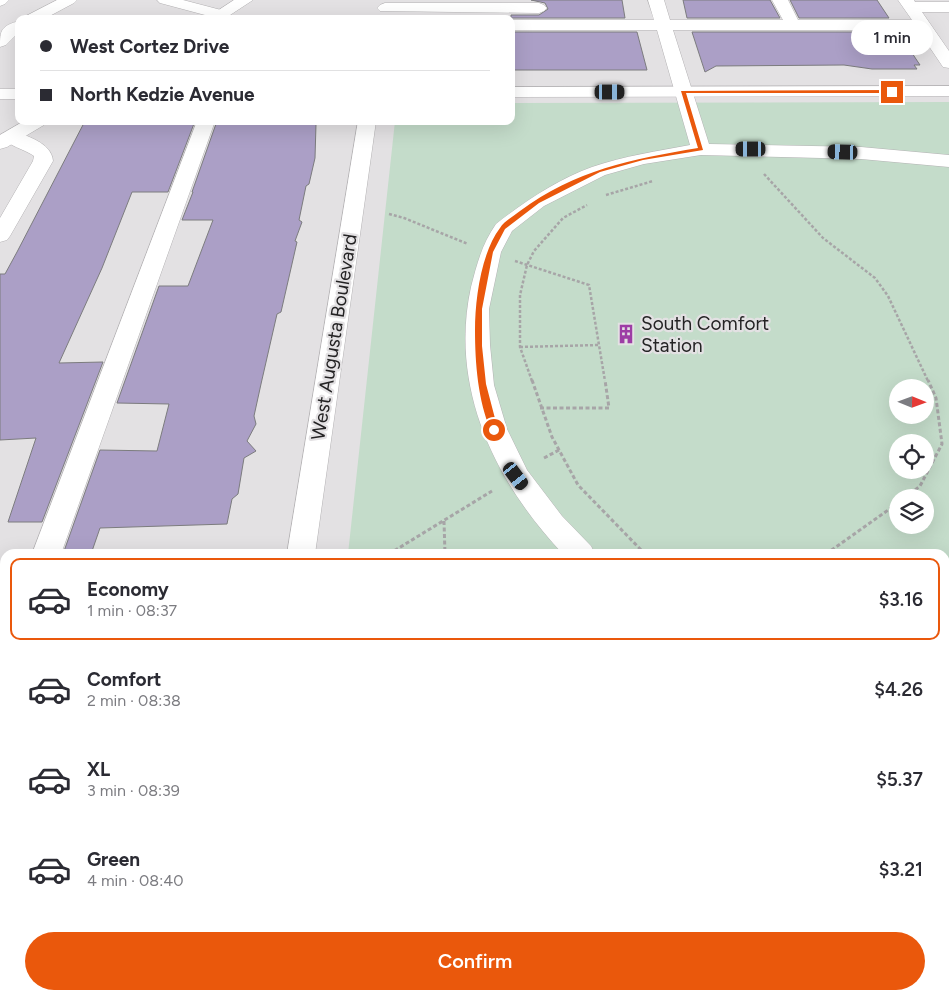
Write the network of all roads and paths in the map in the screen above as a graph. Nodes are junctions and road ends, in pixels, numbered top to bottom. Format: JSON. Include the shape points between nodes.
{"nodes":[{"id":1,"x":69,"y":0,"type":"edge"},
{"id":2,"x":165,"y":0,"type":"edge"},
{"id":3,"x":245,"y":0,"type":"edge"},
{"id":4,"x":780,"y":0,"type":"edge"},
{"id":5,"x":908,"y":3,"type":"edge"},
{"id":6,"x":522,"y":4,"type":"edge"},
{"id":7,"x":653,"y":5,"type":"edge"},
{"id":8,"x":949,"y":7,"type":"edge"},
{"id":9,"x":551,"y":8,"type":"dead end"},
{"id":10,"x":385,"y":9,"type":"edge"},
{"id":11,"x":40,"y":15,"type":"edge"},
{"id":12,"x":213,"y":15,"type":"edge"},
{"id":13,"x":218,"y":15,"type":"edge"},
{"id":14,"x":517,"y":25,"type":"edge"},
{"id":15,"x":664,"y":25,"type":"junction"},
{"id":16,"x":793,"y":25,"type":"junction"},
{"id":17,"x":924,"y":25,"type":"junction"},
{"id":18,"x":15,"y":28,"type":"edge"},
{"id":19,"x":0,"y":42,"type":"edge"},
{"id":20,"x":949,"y":63,"type":"edge"},
{"id":21,"x":949,"y":91,"type":"edge"},
{"id":22,"x":515,"y":92,"type":"edge"},
{"id":23,"x":683,"y":92,"type":"junction"},
{"id":24,"x":0,"y":94,"type":"edge"},
{"id":25,"x":15,"y":94,"type":"edge"},
{"id":26,"x":31,"y":125,"type":"edge"},
{"id":27,"x":205,"y":125,"type":"edge"},
{"id":28,"x":366,"y":125,"type":"edge"},
{"id":29,"x":6,"y":140,"type":"edge"},
{"id":30,"x":701,"y":149,"type":"junction"},
{"id":31,"x":949,"y":161,"type":"edge"},
{"id":32,"x":759,"y":167,"type":"dead end"},
{"id":33,"x":658,"y":179,"type":"dead end"},
{"id":34,"x":604,"y":196,"type":"dead end"},
{"id":35,"x":588,"y":205,"type":"dead end"},
{"id":36,"x":389,"y":214,"type":"dead end"},
{"id":37,"x":0,"y":236,"type":"edge"},
{"id":38,"x":470,"y":244,"type":"dead end"},
{"id":39,"x":515,"y":261,"type":"dead end"},
{"id":40,"x":527,"y":265,"type":"junction"},
{"id":41,"x":599,"y":345,"type":"junction"},
{"id":42,"x":520,"y":347,"type":"junction"},
{"id":43,"x":540,"y":408,"type":"junction"},
{"id":44,"x":559,"y":450,"type":"junction"},
{"id":45,"x":544,"y":458,"type":"dead end"},
{"id":46,"x":916,"y":489,"type":"edge"},
{"id":47,"x":492,"y":491,"type":"dead end"},
{"id":48,"x":889,"y":509,"type":"edge"},
{"id":49,"x":444,"y":520,"type":"junction"},
{"id":50,"x":48,"y":549,"type":"edge"},
{"id":51,"x":302,"y":549,"type":"edge"},
{"id":52,"x":397,"y":549,"type":"edge"},
{"id":53,"x":445,"y":549,"type":"edge"},
{"id":54,"x":576,"y":549,"type":"edge"},
{"id":55,"x":640,"y":549,"type":"edge"},
{"id":56,"x":833,"y":549,"type":"edge"}],
"edges":[{"from":1,"to":11,"type":"street"},
{"from":2,"to":12,"type":"street"},
{"from":3,"to":13,"type":"street"},
{"from":4,"to":16,"type":"street"},
{"from":5,"to":8,"type":"street"},
{"from":5,"to":17,"type":"street"},
{"from":6,"to":9,"type":"street"},
{"from":6,"to":10,"type":"street"},
{"from":6,"to":14,"type":"street"},
{"from":7,"to":15,"type":"street"},
{"from":14,"to":15,"type":"street"},
{"from":15,"to":16,"type":"street"},
{"from":15,"to":23,"type":"street"},
{"from":16,"to":17,"type":"street"},
{"from":17,"to":20,"type":"street"},
{"from":18,"to":19,"type":"street"},
{"from":21,"to":23,"type":"street"},
{"from":22,"to":23,"type":"street"},
{"from":23,"to":30,"type":"street"},
{"from":24,"to":25,"type":"street"},
{"from":26,"to":29,"type":"street"},
{"from":27,"to":50,"type":"street"},
{"from":28,"to":51,"type":"street","name":"West Augusta Boulevard"},
{"from":29,"to":37,"type":"street","via":[[32,146],[43,154],[43,161]]},
{"from":30,"to":31,"type":"street","via":[[861,153]]},
{"from":30,"to":54,"type":"street","via":[[598,170],[537,202],[503,228],[490,252],[478,309],[478,346],[482,384],[494,430],[516,476],[552,524]]},
{"from":32,"to":46,"type":"path","via":[[823,238],[875,278],[888,296],[936,398],[942,444]]},
{"from":33,"to":34,"type":"path"},
{"from":35,"to":40,"type":"path","via":[[563,218],[534,251]]},
{"from":36,"to":38,"type":"path"},
{"from":39,"to":40,"type":"path"},
{"from":40,"to":41,"type":"path","via":[[589,285]]},
{"from":40,"to":42,"type":"path","via":[[520,294]]},
{"from":41,"to":42,"type":"path"},
{"from":41,"to":43,"type":"path","via":[[609,408]]},
{"from":42,"to":43,"type":"path"},
{"from":43,"to":44,"type":"path"},
{"from":44,"to":45,"type":"path"},
{"from":44,"to":55,"type":"path","via":[[578,486]]},
{"from":47,"to":49,"type":"path"},
{"from":48,"to":56,"type":"path"},
{"from":49,"to":52,"type":"path"},
{"from":49,"to":53,"type":"path"}]}
